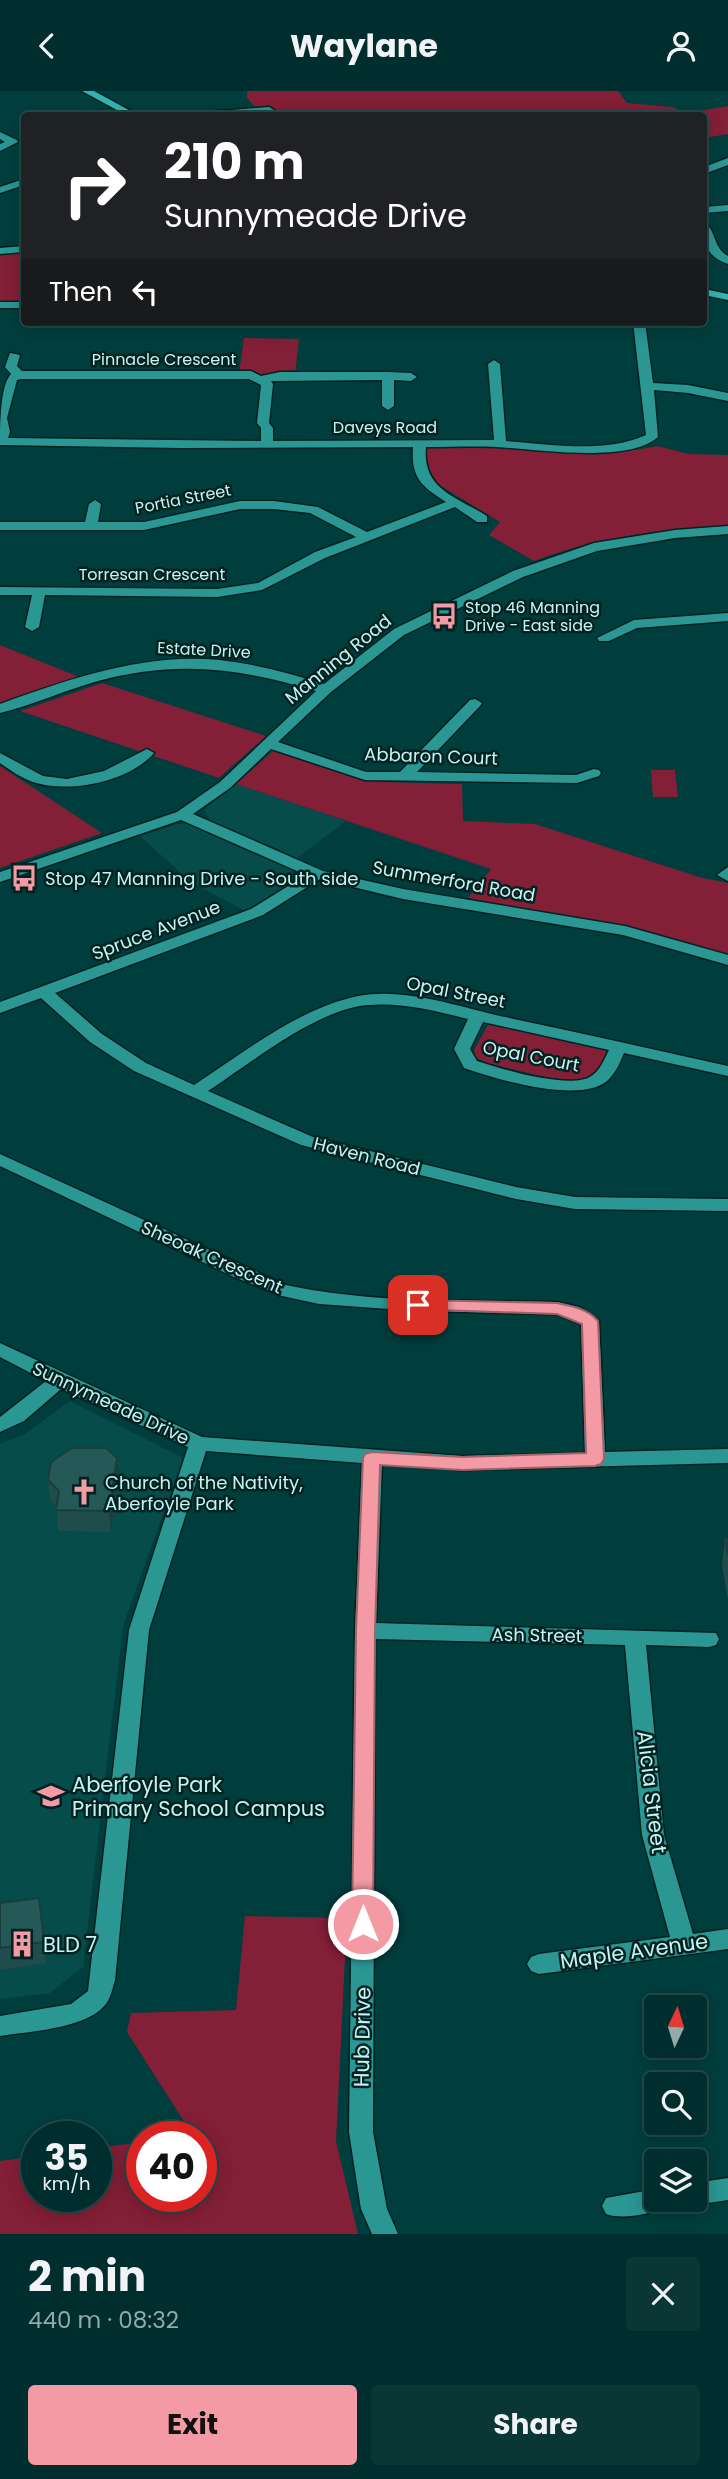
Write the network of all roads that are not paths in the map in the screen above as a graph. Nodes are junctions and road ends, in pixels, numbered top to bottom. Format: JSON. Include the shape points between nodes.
{"nodes":[{"id":1,"x":87,"y":91,"type":"edge"},
{"id":2,"x":269,"y":110,"type":"dead end"},
{"id":3,"x":128,"y":112,"type":"edge"},
{"id":4,"x":244,"y":112,"type":"edge"},
{"id":5,"x":0,"y":135,"type":"edge"},
{"id":6,"x":0,"y":148,"type":"edge"},
{"id":7,"x":728,"y":161,"type":"edge"},
{"id":8,"x":707,"y":170,"type":"edge"},
{"id":9,"x":21,"y":183,"type":"edge"},
{"id":10,"x":0,"y":190,"type":"edge"},
{"id":11,"x":728,"y":208,"type":"edge"},
{"id":12,"x":707,"y":210,"type":"edge"},
{"id":13,"x":707,"y":234,"type":"edge"},
{"id":14,"x":21,"y":249,"type":"edge"},
{"id":15,"x":0,"y":251,"type":"edge"},
{"id":16,"x":728,"y":261,"type":"edge"},
{"id":17,"x":707,"y":293,"type":"edge"},
{"id":18,"x":728,"y":297,"type":"edge"},
{"id":19,"x":0,"y":305,"type":"edge"},
{"id":20,"x":21,"y":305,"type":"edge"},
{"id":21,"x":640,"y":326,"type":"edge"},
{"id":22,"x":14,"y":355,"type":"dead end"},
{"id":23,"x":494,"y":364,"type":"dead end"},
{"id":24,"x":19,"y":375,"type":"junction"},
{"id":25,"x":388,"y":376,"type":"junction"},
{"id":26,"x":411,"y":377,"type":"dead end"},
{"id":27,"x":263,"y":379,"type":"junction"},
{"id":28,"x":648,"y":386,"type":"junction"},
{"id":29,"x":728,"y":397,"type":"edge"},
{"id":30,"x":388,"y":406,"type":"dead end"},
{"id":31,"x":0,"y":418,"type":"edge"},
{"id":32,"x":263,"y":423,"type":"junction"},
{"id":33,"x":0,"y":441,"type":"edge"},
{"id":34,"x":420,"y":443,"type":"junction"},
{"id":35,"x":500,"y":443,"type":"junction"},
{"id":36,"x":267,"y":444,"type":"junction"},
{"id":37,"x":253,"y":445,"type":"junction"},
{"id":38,"x":454,"y":503,"type":"junction"},
{"id":39,"x":96,"y":504,"type":"dead end"},
{"id":40,"x":482,"y":519,"type":"dead end"},
{"id":41,"x":0,"y":526,"type":"edge"},
{"id":42,"x":91,"y":526,"type":"junction"},
{"id":43,"x":728,"y":530,"type":"edge"},
{"id":44,"x":365,"y":536,"type":"junction"},
{"id":45,"x":0,"y":591,"type":"edge"},
{"id":46,"x":39,"y":592,"type":"junction"},
{"id":47,"x":728,"y":617,"type":"edge"},
{"id":48,"x":32,"y":627,"type":"dead end"},
{"id":49,"x":604,"y":638,"type":"dead end"},
{"id":50,"x":326,"y":689,"type":"junction"},
{"id":51,"x":475,"y":703,"type":"dead end"},
{"id":52,"x":0,"y":709,"type":"edge"},
{"id":53,"x":269,"y":744,"type":"junction"},
{"id":54,"x":147,"y":753,"type":"dead end"},
{"id":55,"x":0,"y":757,"type":"edge"},
{"id":56,"x":594,"y":773,"type":"dead end"},
{"id":57,"x":403,"y":778,"type":"junction"},
{"id":58,"x":182,"y":815,"type":"junction"},
{"id":59,"x":318,"y":874,"type":"junction"},
{"id":60,"x":0,"y":877,"type":"edge"},
{"id":61,"x":728,"y":960,"type":"edge"},
{"id":62,"x":45,"y":993,"type":"junction"},
{"id":63,"x":0,"y":1008,"type":"edge"},
{"id":64,"x":478,"y":1016,"type":"junction"},
{"id":65,"x":619,"y":1047,"type":"junction"},
{"id":66,"x":728,"y":1071,"type":"edge"},
{"id":67,"x":195,"y":1092,"type":"junction"},
{"id":68,"x":0,"y":1159,"type":"edge"},
{"id":69,"x":728,"y":1205,"type":"edge"},
{"id":70,"x":0,"y":1349,"type":"edge"},
{"id":71,"x":59,"y":1380,"type":"junction"},
{"id":72,"x":0,"y":1425,"type":"edge"},
{"id":73,"x":199,"y":1444,"type":"junction"},
{"id":74,"x":728,"y":1456,"type":"edge"},
{"id":75,"x":372,"y":1458,"type":"junction"},
{"id":76,"x":595,"y":1459,"type":"junction"},
{"id":77,"x":365,"y":1631,"type":"junction"},
{"id":78,"x":635,"y":1637,"type":"junction"},
{"id":79,"x":709,"y":1639,"type":"dead end"},
{"id":80,"x":728,"y":1939,"type":"edge"},
{"id":81,"x":684,"y":1944,"type":"junction"},
{"id":82,"x":539,"y":1964,"type":"dead end"},
{"id":83,"x":0,"y":2027,"type":"edge"},
{"id":84,"x":728,"y":2189,"type":"edge"},
{"id":85,"x":707,"y":2192,"type":"edge"},
{"id":86,"x":644,"y":2202,"type":"edge"},
{"id":87,"x":615,"y":2206,"type":"dead end"},
{"id":88,"x":386,"y":2234,"type":"edge"}],
"edges":[{"from":1,"to":3,"type":"main road"},
{"from":2,"to":4,"type":"street"},
{"from":5,"to":6,"type":"street","via":[[13,142]]},
{"from":7,"to":8,"type":"street"},
{"from":9,"to":10,"type":"street"},
{"from":11,"to":12,"type":"street"},
{"from":13,"to":16,"type":"street","via":[[714,253]]},
{"from":14,"to":15,"type":"street"},
{"from":17,"to":18,"type":"main road"},
{"from":19,"to":20,"type":"street"},
{"from":21,"to":28,"type":"street","name":"Daveys Road"},
{"from":22,"to":24,"type":"street","via":[[11,367]]},
{"from":23,"to":35,"type":"street"},
{"from":24,"to":27,"type":"street","name":"Pinnacle Crescent","via":[[251,375]]},
{"from":24,"to":31,"type":"street","via":[[12,378]]},
{"from":25,"to":26,"type":"street","name":"Pinnacle Crescent"},
{"from":25,"to":27,"type":"street","name":"Pinnacle Crescent"},
{"from":25,"to":30,"type":"street"},
{"from":27,"to":32,"type":"street","via":[[267,384]]},
{"from":28,"to":29,"type":"street"},
{"from":28,"to":35,"type":"street","name":"Daveys Road","via":[[652,437],[637,445],[578,448]]},
{"from":31,"to":33,"type":"street","via":[[4,432]]},
{"from":32,"to":36,"type":"street"},
{"from":32,"to":37,"type":"street","via":[[256,429]]},
{"from":33,"to":37,"type":"street","name":"Daveys Road"},
{"from":34,"to":35,"type":"street","name":"Daveys Road"},
{"from":34,"to":36,"type":"street","name":"Daveys Road"},
{"from":34,"to":38,"type":"street","via":[[418,466],[423,477]]},
{"from":36,"to":37,"type":"street","name":"Daveys Road"},
{"from":38,"to":40,"type":"street"},
{"from":38,"to":44,"type":"street","name":"Torresan Crescent"},
{"from":39,"to":42,"type":"street"},
{"from":41,"to":42,"type":"street","name":"Portia Street"},
{"from":42,"to":44,"type":"street","name":"Portia Street","via":[[145,526],[240,505],[274,505],[313,510]]},
{"from":43,"to":50,"type":"street","name":"Manning Road","via":[[594,547],[518,573],[399,632]]},
{"from":44,"to":46,"type":"street","name":"Torresan Crescent","via":[[276,579],[240,590]]},
{"from":45,"to":46,"type":"street","name":"Torresan Crescent"},
{"from":46,"to":48,"type":"street"},
{"from":47,"to":49,"type":"street","via":[[634,624]]},
{"from":50,"to":52,"type":"street","name":"Estate Drive","via":[[256,669],[149,664],[83,679]]},
{"from":50,"to":53,"type":"street","name":"Manning Road"},
{"from":51,"to":57,"type":"street"},
{"from":53,"to":57,"type":"street","name":"Abbaron Court","via":[[365,776]]},
{"from":53,"to":58,"type":"street","name":"Manning Road","via":[[225,785]]},
{"from":54,"to":55,"type":"street","via":[[109,775],[62,782],[40,780]]},
{"from":56,"to":57,"type":"street","name":"Abbaron Court","via":[[577,779]]},
{"from":58,"to":59,"type":"street","name":"Summerford Road"},
{"from":58,"to":60,"type":"street","name":"Manning Road"},
{"from":59,"to":61,"type":"street","name":"Summerford Road","via":[[403,894],[625,931]]},
{"from":59,"to":62,"type":"street","name":"Spruce Avenue","via":[[257,912]]},
{"from":62,"to":63,"type":"street","name":"Spruce Avenue"},
{"from":62,"to":67,"type":"street","name":"Haven Road","via":[[96,1038],[140,1067]]},
{"from":64,"to":65,"type":"street","name":"Opal Street"},
{"from":64,"to":65,"type":"street","name":"Opal Court","via":[[462,1049],[470,1063],[481,1068],[561,1085],[589,1085],[603,1076]]},
{"from":64,"to":67,"type":"street","name":"Opal Street","via":[[401,1000],[342,1005]]},
{"from":65,"to":66,"type":"street","name":"Opal Street"},
{"from":67,"to":69,"type":"street","name":"Haven Road","via":[[307,1141],[516,1193],[575,1203]]},
{"from":68,"to":76,"type":"street","name":"Sheoak Crescent","via":[[282,1290],[319,1298],[572,1311],[590,1321]]},
{"from":70,"to":71,"type":"street","name":"Sunnymeade Drive"},
{"from":71,"to":72,"type":"street"},
{"from":71,"to":73,"type":"street","name":"Sunnymeade Drive"},
{"from":73,"to":75,"type":"street","name":"Sunnymeade Drive"},
{"from":73,"to":83,"type":"street","via":[[139,1630],[98,1997],[77,2013]]},
{"from":74,"to":76,"type":"street","name":"Sunnymeade Drive"},
{"from":75,"to":76,"type":"street","name":"Sunnymeade Drive","via":[[462,1464]]},
{"from":75,"to":77,"type":"street","name":"Hub Drive"},
{"from":77,"to":78,"type":"street","name":"Ash Street"},
{"from":77,"to":88,"type":"street","name":"Hub Drive","via":[[361,2132],[373,2209]]},
{"from":78,"to":79,"type":"street","name":"Ash Street"},
{"from":78,"to":81,"type":"street","name":"Alicia Street","via":[[653,1835]]},
{"from":80,"to":81,"type":"street","name":"Maple Avenue"},
{"from":81,"to":82,"type":"street","name":"Maple Avenue"},
{"from":84,"to":85,"type":"street"},
{"from":86,"to":87,"type":"street"}]}
